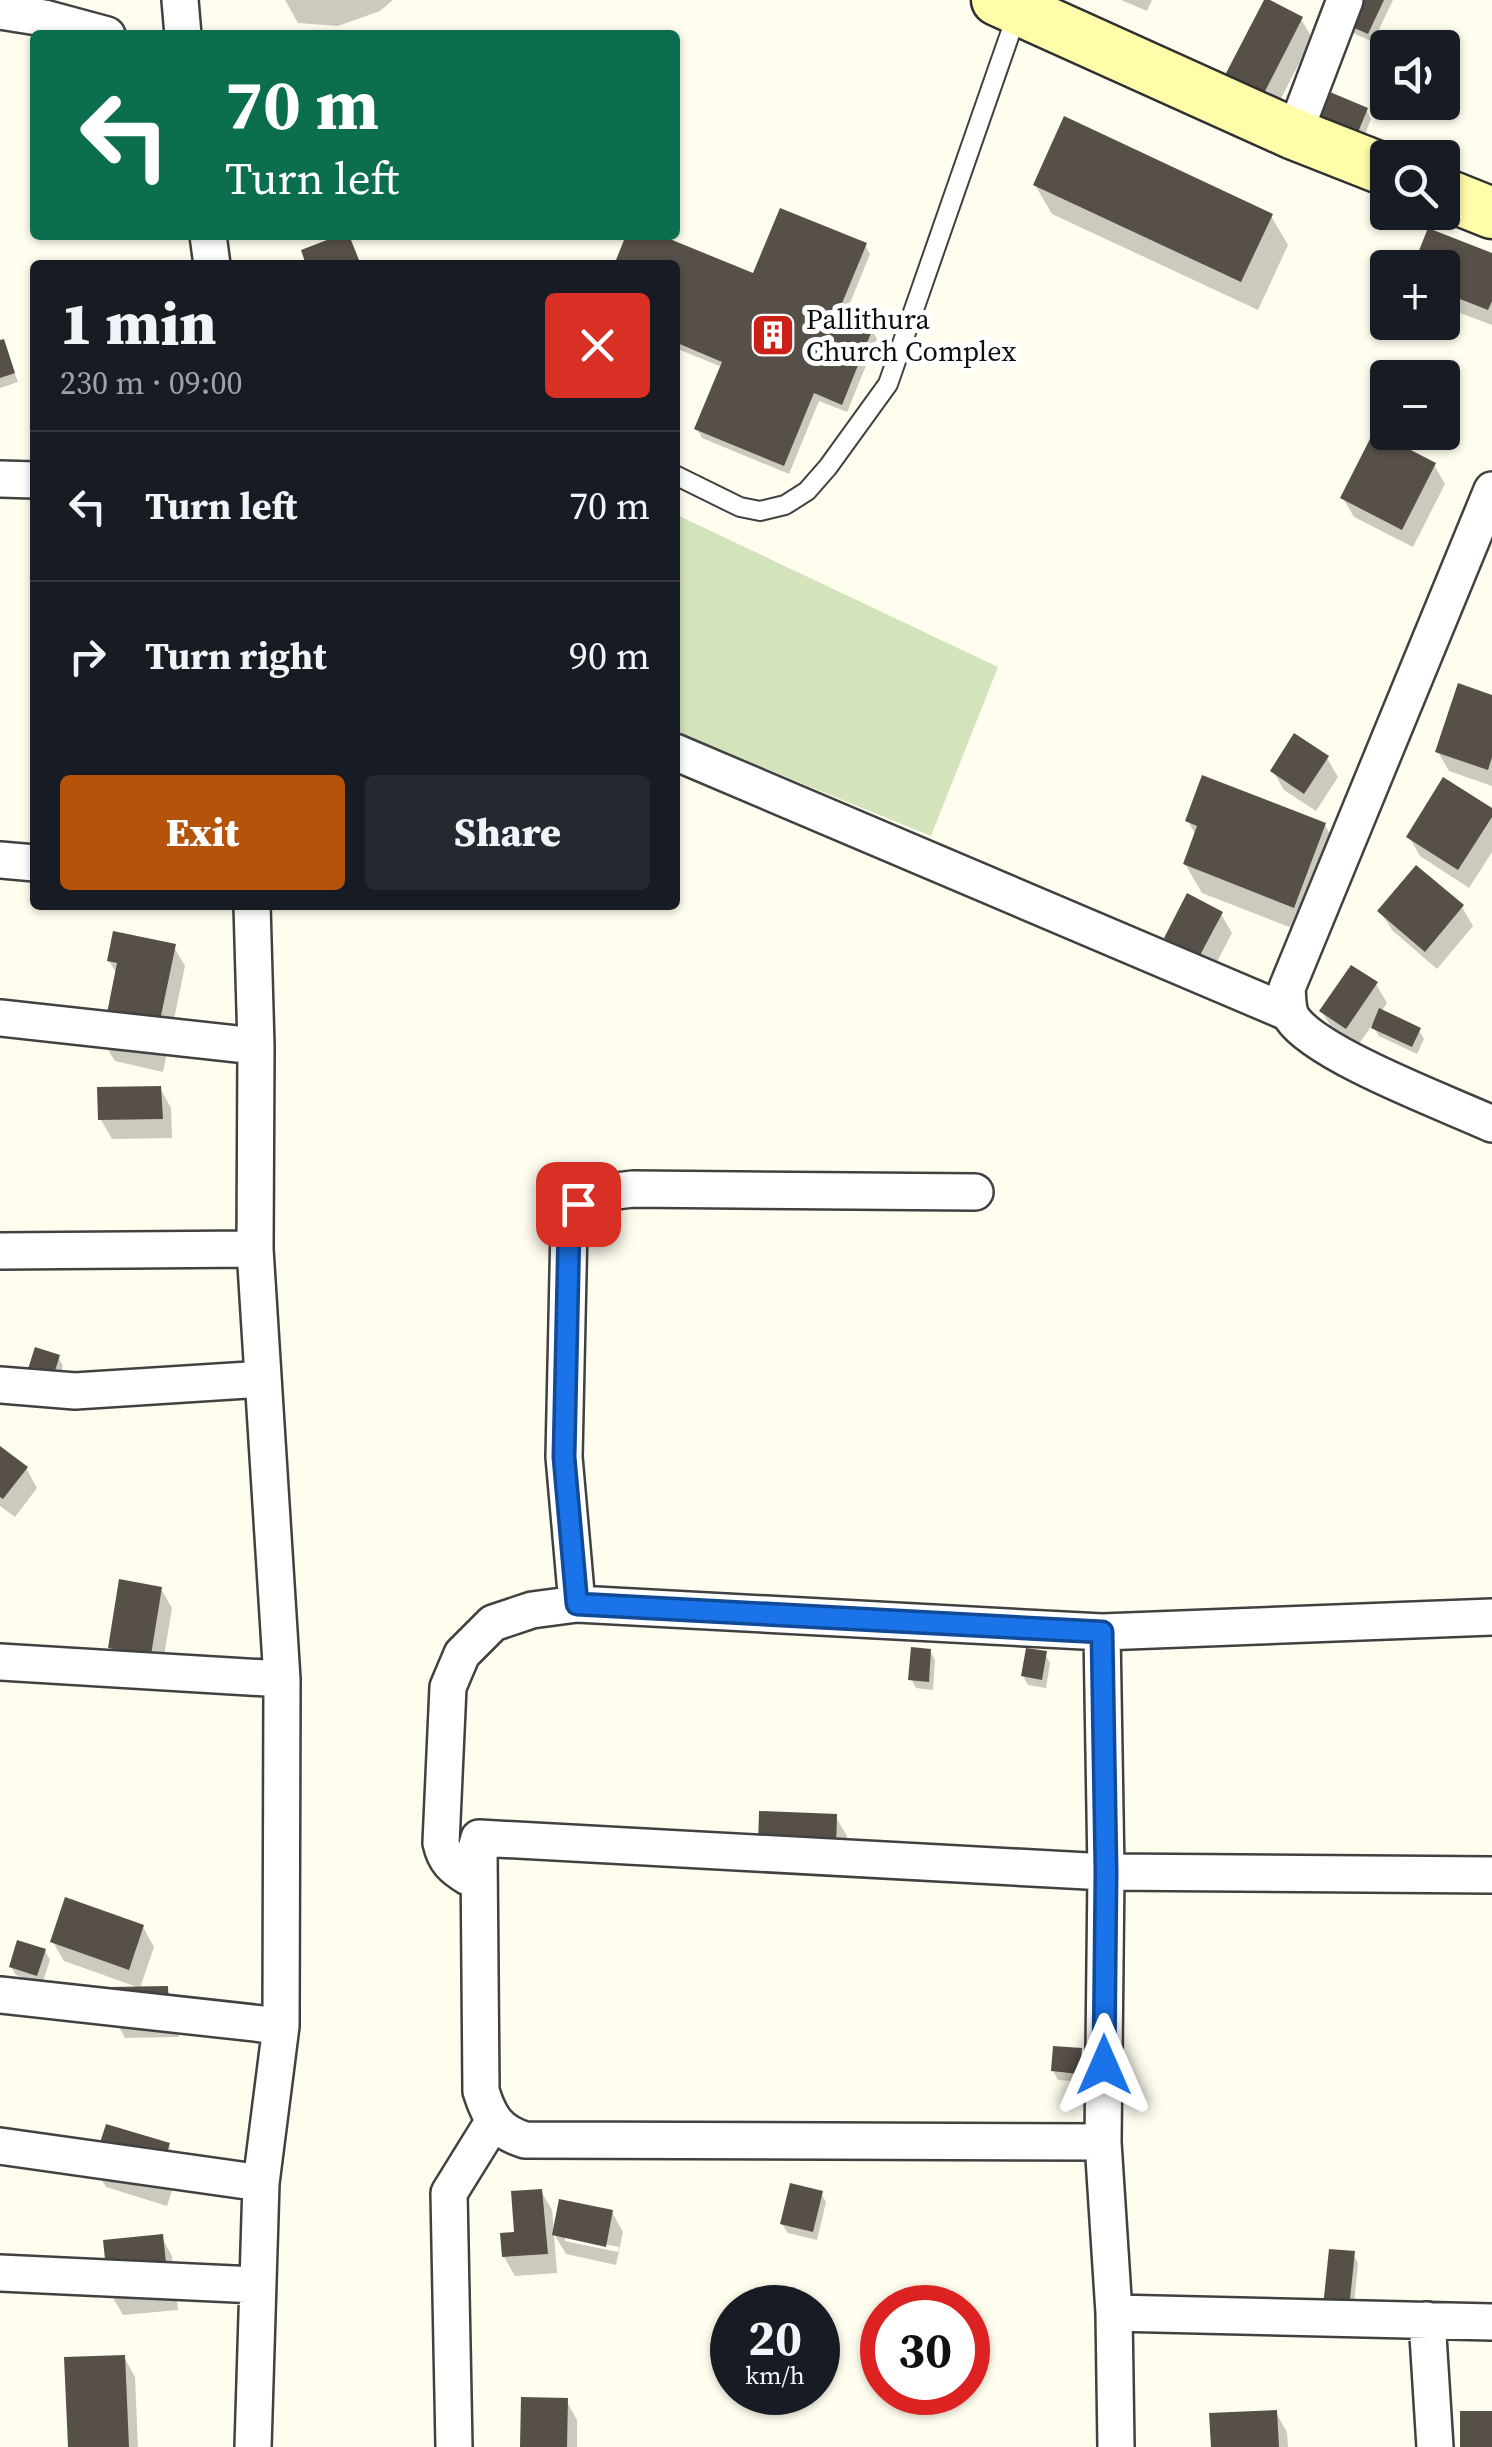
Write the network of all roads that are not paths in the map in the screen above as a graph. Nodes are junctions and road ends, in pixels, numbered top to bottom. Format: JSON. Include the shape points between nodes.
{"nodes":[{"id":1,"x":180,"y":0,"type":"edge"},
{"id":2,"x":1346,"y":0,"type":"edge"},
{"id":3,"x":1012,"y":3,"type":"edge"},
{"id":4,"x":0,"y":11,"type":"edge"},
{"id":5,"x":85,"y":30,"type":"edge"},
{"id":6,"x":183,"y":30,"type":"edge"},
{"id":7,"x":1294,"y":134,"type":"junction"},
{"id":8,"x":1370,"y":164,"type":"edge"},
{"id":9,"x":1460,"y":200,"type":"edge"},
{"id":10,"x":1492,"y":213,"type":"edge"},
{"id":11,"x":680,"y":477,"type":"edge"},
{"id":12,"x":0,"y":478,"type":"edge"},
{"id":13,"x":30,"y":480,"type":"edge"},
{"id":14,"x":1492,"y":490,"type":"edge"},
{"id":15,"x":680,"y":754,"type":"edge"},
{"id":16,"x":0,"y":860,"type":"edge"},
{"id":17,"x":30,"y":863,"type":"edge"},
{"id":18,"x":252,"y":910,"type":"edge"},
{"id":19,"x":1289,"y":1013,"type":"junction"},
{"id":20,"x":0,"y":1018,"type":"edge"},
{"id":21,"x":256,"y":1046,"type":"junction"},
{"id":22,"x":1492,"y":1124,"type":"edge"},
{"id":23,"x":975,"y":1192,"type":"dead end"},
{"id":24,"x":255,"y":1249,"type":"junction"},
{"id":25,"x":0,"y":1251,"type":"edge"},
{"id":26,"x":263,"y":1379,"type":"junction"},
{"id":27,"x":0,"y":1385,"type":"edge"},
{"id":28,"x":577,"y":1604,"type":"junction"},
{"id":29,"x":1492,"y":1616,"type":"edge"},
{"id":30,"x":1102,"y":1632,"type":"junction"},
{"id":31,"x":0,"y":1662,"type":"edge"},
{"id":32,"x":282,"y":1679,"type":"junction"},
{"id":33,"x":478,"y":1838,"type":"junction"},
{"id":34,"x":1106,"y":1872,"type":"junction"},
{"id":35,"x":1492,"y":1875,"type":"edge"},
{"id":36,"x":0,"y":1996,"type":"edge"},
{"id":37,"x":281,"y":2026,"type":"junction"},
{"id":38,"x":494,"y":2122,"type":"junction"},
{"id":39,"x":1104,"y":2142,"type":"junction"},
{"id":40,"x":0,"y":2146,"type":"edge"},
{"id":41,"x":261,"y":2183,"type":"junction"},
{"id":42,"x":0,"y":2273,"type":"edge"},
{"id":43,"x":257,"y":2285,"type":"junction"},
{"id":44,"x":1114,"y":2314,"type":"junction"},
{"id":45,"x":1427,"y":2320,"type":"junction"},
{"id":46,"x":1492,"y":2322,"type":"edge"},
{"id":47,"x":254,"y":2447,"type":"edge"},
{"id":48,"x":454,"y":2447,"type":"edge"},
{"id":49,"x":1116,"y":2447,"type":"edge"},
{"id":50,"x":1435,"y":2447,"type":"edge"}],
"edges":[{"from":1,"to":6,"type":"street"},
{"from":2,"to":7,"type":"street"},
{"from":3,"to":7,"type":"main road"},
{"from":3,"to":11,"type":"lane","via":[[888,384],[828,467],[786,505],[740,507]]},
{"from":4,"to":5,"type":"street"},
{"from":7,"to":8,"type":"main road"},
{"from":9,"to":10,"type":"main road"},
{"from":12,"to":13,"type":"street"},
{"from":14,"to":19,"type":"street","via":[[1287,988]]},
{"from":15,"to":19,"type":"street"},
{"from":16,"to":17,"type":"street"},
{"from":18,"to":21,"type":"street"},
{"from":19,"to":22,"type":"street","via":[[1301,1030],[1332,1050]]},
{"from":20,"to":21,"type":"street"},
{"from":21,"to":24,"type":"street"},
{"from":23,"to":28,"type":"street","via":[[634,1189],[599,1192],[578,1204],[569,1227],[564,1457]]},
{"from":24,"to":25,"type":"street"},
{"from":24,"to":26,"type":"street"},
{"from":26,"to":27,"type":"street","via":[[76,1391]]},
{"from":26,"to":32,"type":"street"},
{"from":28,"to":30,"type":"street"},
{"from":28,"to":33,"type":"street","via":[[493,1623],[462,1654],[448,1687],[441,1842],[454,1869],[468,1877]]},
{"from":29,"to":30,"type":"street"},
{"from":30,"to":34,"type":"street"},
{"from":31,"to":32,"type":"street"},
{"from":32,"to":37,"type":"street"},
{"from":33,"to":34,"type":"street"},
{"from":33,"to":38,"type":"street","via":[[481,2091]]},
{"from":34,"to":35,"type":"street"},
{"from":34,"to":39,"type":"street"},
{"from":36,"to":37,"type":"street"},
{"from":37,"to":41,"type":"street"},
{"from":38,"to":39,"type":"street","via":[[525,2140]]},
{"from":38,"to":48,"type":"street","via":[[449,2193]]},
{"from":39,"to":44,"type":"street"},
{"from":40,"to":41,"type":"street"},
{"from":41,"to":43,"type":"street"},
{"from":42,"to":43,"type":"street"},
{"from":43,"to":47,"type":"street"},
{"from":44,"to":45,"type":"street"},
{"from":44,"to":49,"type":"street"},
{"from":45,"to":46,"type":"street"},
{"from":45,"to":50,"type":"street"}]}
